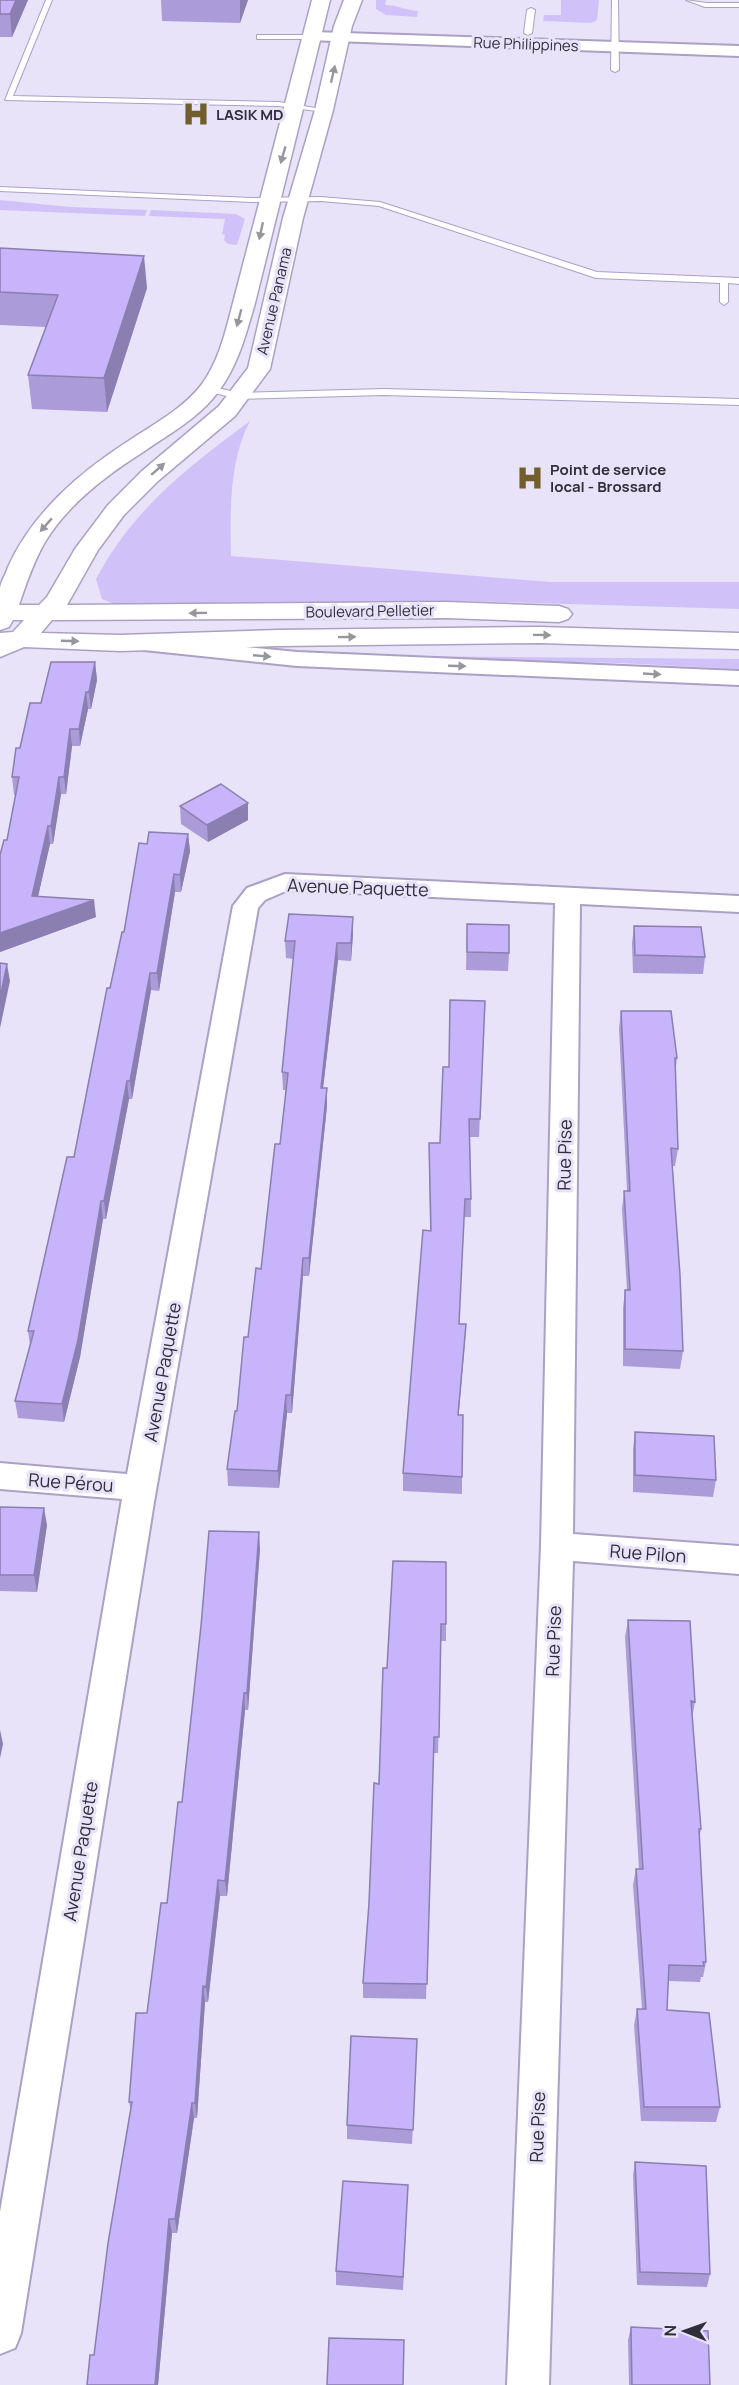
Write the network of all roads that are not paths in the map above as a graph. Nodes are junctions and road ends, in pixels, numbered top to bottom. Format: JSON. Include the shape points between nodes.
{"nodes":[{"id":1,"x":49,"y":0,"type":"edge"},
{"id":2,"x":321,"y":0,"type":"edge"},
{"id":3,"x":352,"y":0,"type":"edge"},
{"id":4,"x":615,"y":0,"type":"edge"},
{"id":5,"x":689,"y":0,"type":"edge"},
{"id":6,"x":739,"y":5,"type":"edge"},
{"id":7,"x":531,"y":10,"type":"dead end"},
{"id":8,"x":314,"y":31,"type":"junction"},
{"id":9,"x":342,"y":32,"type":"junction"},
{"id":10,"x":528,"y":33,"type":"junction"},
{"id":11,"x":260,"y":37,"type":"dead end"},
{"id":12,"x":739,"y":39,"type":"edge"},
{"id":13,"x":615,"y":41,"type":"junction"},
{"id":14,"x":739,"y":51,"type":"edge"},
{"id":15,"x":615,"y":70,"type":"dead end"},
{"id":16,"x":295,"y":108,"type":"junction"},
{"id":17,"x":324,"y":110,"type":"junction"},
{"id":18,"x":0,"y":189,"type":"edge"},
{"id":19,"x":299,"y":198,"type":"junction"},
{"id":20,"x":269,"y":201,"type":"junction"},
{"id":21,"x":724,"y":280,"type":"junction"},
{"id":22,"x":739,"y":281,"type":"edge"},
{"id":23,"x":724,"y":302,"type":"dead end"},
{"id":24,"x":209,"y":389,"type":"junction"},
{"id":25,"x":239,"y":396,"type":"junction"},
{"id":26,"x":739,"y":402,"type":"edge"},
{"id":27,"x":44,"y":614,"type":"junction"},
{"id":28,"x":1,"y":616,"type":"edge"},
{"id":29,"x":739,"y":620,"type":"edge"},
{"id":30,"x":739,"y":640,"type":"edge"},
{"id":31,"x":6,"y":642,"type":"edge"},
{"id":32,"x":120,"y":643,"type":"junction"},
{"id":33,"x":739,"y":678,"type":"edge"},
{"id":34,"x":568,"y":897,"type":"junction"},
{"id":35,"x":739,"y":904,"type":"edge"},
{"id":36,"x":0,"y":1476,"type":"edge"},
{"id":37,"x":141,"y":1488,"type":"junction"},
{"id":38,"x":557,"y":1546,"type":"junction"},
{"id":39,"x":739,"y":1560,"type":"edge"},
{"id":40,"x":0,"y":2334,"type":"edge"},
{"id":41,"x":528,"y":2385,"type":"edge"}],
"edges":[{"from":1,"to":16,"type":"lane","via":[[8,98]]},
{"from":2,"to":8,"type":"street","name":"Avenue Panama"},
{"from":3,"to":9,"type":"street","name":"Avenue Panama"},
{"from":4,"to":13,"type":"lane"},
{"from":5,"to":6,"type":"lane","via":[[705,5]]},
{"from":7,"to":10,"type":"lane"},
{"from":8,"to":9,"type":"street","name":"Rue Philippines"},
{"from":8,"to":11,"type":"lane"},
{"from":8,"to":16,"type":"street","name":"Avenue Panama"},
{"from":9,"to":10,"type":"street","name":"Rue Philippines"},
{"from":9,"to":13,"type":"street","name":"Rue Philippines"},
{"from":17,"to":9,"type":"street","name":"Avenue Panama","one_way":true},
{"from":10,"to":13,"type":"street","name":"Rue Philippines"},
{"from":12,"to":13,"type":"street","name":"Rue Philippines"},
{"from":13,"to":14,"type":"street","name":"Rue Philippines"},
{"from":13,"to":15,"type":"lane"},
{"from":16,"to":17,"type":"lane"},
{"from":16,"to":20,"type":"street","name":"Avenue Panama","one_way":true},
{"from":17,"to":19,"type":"street","name":"Avenue Panama"},
{"from":18,"to":20,"type":"lane"},
{"from":19,"to":20,"type":"lane"},
{"from":19,"to":21,"type":"lane","via":[[380,204],[597,275]]},
{"from":19,"to":25,"type":"street","name":"Avenue Panama","via":[[259,369]]},
{"from":20,"to":24,"type":"street","name":"Avenue Panama","one_way":true,"via":[[234,336],[219,375]]},
{"from":21,"to":22,"type":"lane"},
{"from":21,"to":23,"type":"lane"},
{"from":24,"to":25,"type":"lane"},
{"from":24,"to":28,"type":"street","name":"Avenue Panama","one_way":true,"via":[[71,497],[33,542]]},
{"from":25,"to":26,"type":"lane","via":[[384,392]]},
{"from":27,"to":25,"type":"street","name":"Avenue Panama","one_way":true,"via":[[57,601],[87,549],[116,510]]},
{"from":27,"to":28,"type":"street","name":"Boulevard Pelletier"},
{"from":29,"to":27,"type":"street","name":"Boulevard Pelletier","one_way":true,"via":[[446,610]]},
{"from":27,"to":31,"type":"street","name":"Avenue Panama"},
{"from":32,"to":30,"type":"street","name":"Boulevard Pelletier","one_way":true,"via":[[540,635]]},
{"from":31,"to":32,"type":"street","name":"Boulevard Pelletier","one_way":true},
{"from":32,"to":33,"type":"street","name":"Boulevard Pelletier","one_way":true,"via":[[297,659]]},
{"from":34,"to":35,"type":"street","name":"Avenue Paquette"},
{"from":34,"to":37,"type":"street","name":"Avenue Paquette","via":[[285,882],[256,894],[246,906]]},
{"from":34,"to":38,"type":"street","name":"Rue Pise"},
{"from":36,"to":37,"type":"street","name":"Rue Pérou"},
{"from":37,"to":40,"type":"street","name":"Avenue Paquette"},
{"from":38,"to":39,"type":"street","name":"Rue Pilon"},
{"from":38,"to":41,"type":"street","name":"Rue Pise"}]}
